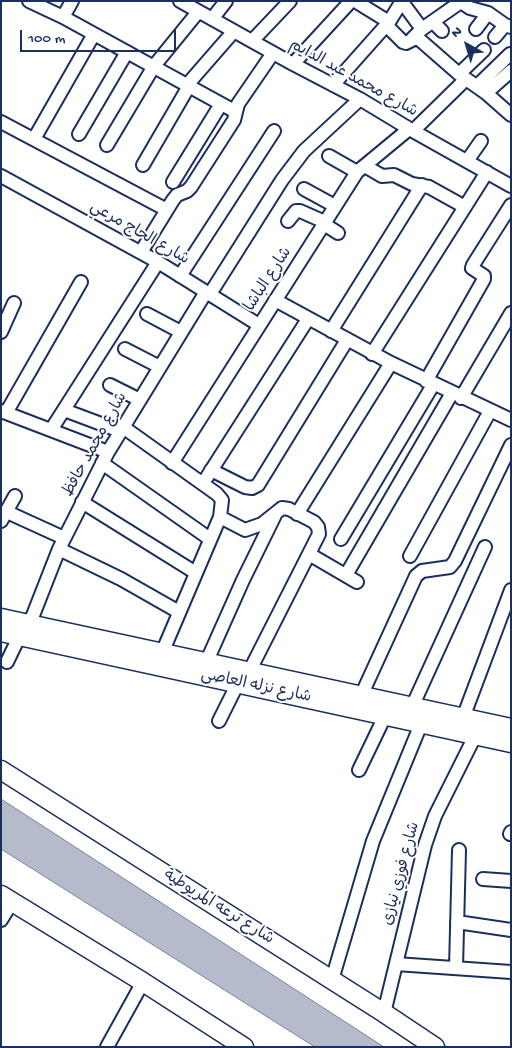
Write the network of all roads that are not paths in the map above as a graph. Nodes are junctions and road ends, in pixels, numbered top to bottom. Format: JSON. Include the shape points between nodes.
{"nodes":[{"id":1,"x":29,"y":1,"type":"edge"},
{"id":2,"x":72,"y":1,"type":"edge"},
{"id":3,"x":180,"y":1,"type":"edge"},
{"id":4,"x":226,"y":1,"type":"edge"},
{"id":5,"x":290,"y":1,"type":"edge"},
{"id":6,"x":351,"y":1,"type":"edge"},
{"id":7,"x":355,"y":1,"type":"edge"},
{"id":8,"x":402,"y":2,"type":"edge"},
{"id":9,"x":461,"y":2,"type":"edge"},
{"id":10,"x":198,"y":12,"type":"junction"},
{"id":11,"x":488,"y":13,"type":"junction"},
{"id":12,"x":64,"y":17,"type":"junction"},
{"id":13,"x":212,"y":19,"type":"junction"},
{"id":14,"x":387,"y":23,"type":"junction"},
{"id":15,"x":428,"y":25,"type":"junction"},
{"id":16,"x":508,"y":26,"type":"edge"},
{"id":17,"x":476,"y":29,"type":"dead end"},
{"id":18,"x":234,"y":31,"type":"junction"},
{"id":19,"x":442,"y":32,"type":"dead end"},
{"id":20,"x":94,"y":34,"type":"junction"},
{"id":21,"x":495,"y":37,"type":"dead end"},
{"id":22,"x":412,"y":39,"type":"junction"},
{"id":23,"x":252,"y":42,"type":"junction"},
{"id":24,"x":484,"y":50,"type":"dead end"},
{"id":25,"x":127,"y":52,"type":"junction"},
{"id":26,"x":273,"y":53,"type":"junction"},
{"id":27,"x":510,"y":54,"type":"edge"},
{"id":28,"x":293,"y":64,"type":"junction"},
{"id":29,"x":154,"y":66,"type":"junction"},
{"id":30,"x":511,"y":71,"type":"edge"},
{"id":31,"x":472,"y":83,"type":"junction"},
{"id":32,"x":188,"y":85,"type":"junction"},
{"id":33,"x":332,"y":85,"type":"junction"},
{"id":34,"x":360,"y":99,"type":"junction"},
{"id":35,"x":221,"y":104,"type":"junction"},
{"id":36,"x":236,"y":112,"type":"junction"},
{"id":37,"x":511,"y":115,"type":"edge"},
{"id":38,"x":1,"y":122,"type":"edge"},
{"id":39,"x":411,"y":130,"type":"junction"},
{"id":40,"x":274,"y":131,"type":"dead end"},
{"id":41,"x":79,"y":134,"type":"dead end"},
{"id":42,"x":34,"y":140,"type":"junction"},
{"id":43,"x":481,"y":141,"type":"dead end"},
{"id":44,"x":107,"y":146,"type":"dead end"},
{"id":45,"x":329,"y":156,"type":"dead end"},
{"id":46,"x":467,"y":161,"type":"junction"},
{"id":47,"x":144,"y":165,"type":"dead end"},
{"id":48,"x":361,"y":169,"type":"junction"},
{"id":49,"x":487,"y":172,"type":"junction"},
{"id":50,"x":1,"y":176,"type":"edge"},
{"id":51,"x":174,"y":182,"type":"dead end"},
{"id":52,"x":422,"y":185,"type":"junction"},
{"id":53,"x":511,"y":186,"type":"edge"},
{"id":54,"x":304,"y":189,"type":"dead end"},
{"id":55,"x":511,"y":205,"type":"edge"},
{"id":56,"x":335,"y":206,"type":"junction"},
{"id":57,"x":465,"y":207,"type":"junction"},
{"id":58,"x":167,"y":210,"type":"junction"},
{"id":59,"x":288,"y":221,"type":"dead end"},
{"id":60,"x":324,"y":223,"type":"junction"},
{"id":61,"x":338,"y":233,"type":"dead end"},
{"id":62,"x":141,"y":252,"type":"junction"},
{"id":63,"x":158,"y":262,"type":"junction"},
{"id":64,"x":180,"y":276,"type":"junction"},
{"id":65,"x":81,"y":282,"type":"dead end"},
{"id":66,"x":208,"y":293,"type":"junction"},
{"id":67,"x":274,"y":300,"type":"junction"},
{"id":68,"x":14,"y":303,"type":"dead end"},
{"id":69,"x":511,"y":313,"type":"edge"},
{"id":70,"x":147,"y":314,"type":"dead end"},
{"id":71,"x":308,"y":319,"type":"junction"},
{"id":72,"x":259,"y":325,"type":"junction"},
{"id":73,"x":331,"y":331,"type":"junction"},
{"id":74,"x":1,"y":332,"type":"edge"},
{"id":75,"x":181,"y":332,"type":"junction"},
{"id":76,"x":347,"y":340,"type":"junction"},
{"id":77,"x":125,"y":349,"type":"dead end"},
{"id":78,"x":372,"y":354,"type":"junction"},
{"id":79,"x":391,"y":363,"type":"junction"},
{"id":80,"x":160,"y":367,"type":"junction"},
{"id":81,"x":430,"y":383,"type":"junction"},
{"id":82,"x":110,"y":385,"type":"dead end"},
{"id":83,"x":457,"y":396,"type":"junction"},
{"id":84,"x":140,"y":400,"type":"junction"},
{"id":85,"x":64,"y":410,"type":"junction"},
{"id":86,"x":490,"y":411,"type":"junction"},
{"id":87,"x":4,"y":412,"type":"edge"},
{"id":88,"x":511,"y":420,"type":"edge"},
{"id":89,"x":122,"y":429,"type":"junction"},
{"id":90,"x":51,"y":430,"type":"junction"},
{"id":91,"x":511,"y":445,"type":"edge"},
{"id":92,"x":105,"y":457,"type":"junction"},
{"id":93,"x":172,"y":462,"type":"junction"},
{"id":94,"x":211,"y":470,"type":"junction"},
{"id":95,"x":202,"y":484,"type":"junction"},
{"id":96,"x":15,"y":496,"type":"dead end"},
{"id":97,"x":82,"y":502,"type":"junction"},
{"id":98,"x":277,"y":512,"type":"junction"},
{"id":99,"x":297,"y":514,"type":"junction"},
{"id":100,"x":4,"y":517,"type":"edge"},
{"id":101,"x":220,"y":517,"type":"junction"},
{"id":102,"x":210,"y":539,"type":"junction"},
{"id":103,"x":341,"y":539,"type":"dead end"},
{"id":104,"x":62,"y":543,"type":"junction"},
{"id":105,"x":485,"y":547,"type":"dead end"},
{"id":106,"x":309,"y":554,"type":"junction"},
{"id":107,"x":410,"y":556,"type":"dead end"},
{"id":108,"x":196,"y":573,"type":"junction"},
{"id":109,"x":511,"y":590,"type":"edge"},
{"id":110,"x":179,"y":612,"type":"junction"},
{"id":111,"x":1,"y":618,"type":"edge"},
{"id":112,"x":25,"y":629,"type":"junction"},
{"id":113,"x":1,"y":632,"type":"edge"},
{"id":114,"x":82,"y":642,"type":"junction"},
{"id":115,"x":162,"y":653,"type":"junction"},
{"id":116,"x":7,"y":662,"type":"dead end"},
{"id":117,"x":206,"y":662,"type":"junction"},
{"id":118,"x":236,"y":676,"type":"junction"},
{"id":119,"x":361,"y":696,"type":"junction"},
{"id":120,"x":412,"y":707,"type":"junction"},
{"id":121,"x":385,"y":716,"type":"junction"},
{"id":122,"x":463,"y":718,"type":"junction"},
{"id":123,"x":218,"y":721,"type":"dead end"},
{"id":124,"x":422,"y":724,"type":"junction"},
{"id":125,"x":511,"y":728,"type":"edge"},
{"id":126,"x":479,"y":729,"type":"junction"},
{"id":127,"x":511,"y":743,"type":"edge"},
{"id":128,"x":1,"y":770,"type":"edge"},
{"id":129,"x":359,"y":770,"type":"dead end"},
{"id":130,"x":459,"y":850,"type":"dead end"},
{"id":131,"x":483,"y":879,"type":"dead end"},
{"id":132,"x":511,"y":880,"type":"edge"},
{"id":133,"x":7,"y":898,"type":"edge"},
{"id":134,"x":1,"y":920,"type":"edge"},
{"id":135,"x":457,"y":922,"type":"junction"},
{"id":136,"x":511,"y":930,"type":"edge"},
{"id":137,"x":396,"y":964,"type":"junction"},
{"id":138,"x":456,"y":968,"type":"junction"},
{"id":139,"x":511,"y":972,"type":"edge"},
{"id":140,"x":332,"y":980,"type":"junction"},
{"id":141,"x":143,"y":982,"type":"junction"},
{"id":142,"x":384,"y":1013,"type":"junction"},
{"id":143,"x":106,"y":1047,"type":"edge"},
{"id":144,"x":244,"y":1047,"type":"edge"},
{"id":145,"x":436,"y":1047,"type":"edge"}],
"edges":[{"from":1,"to":12,"type":"street"},
{"from":2,"to":12,"type":"street"},
{"from":3,"to":10,"type":"street","name":"شارع محمد عبد الدايم"},
{"from":4,"to":13,"type":"street"},
{"from":5,"to":23,"type":"street"},
{"from":6,"to":28,"type":"street"},
{"from":7,"to":14,"type":"street"},
{"from":8,"to":14,"type":"street"},
{"from":8,"to":15,"type":"street"},
{"from":9,"to":11,"type":"street"},
{"from":9,"to":15,"type":"street"},
{"from":10,"to":13,"type":"street","name":"شارع محمد عبد الدايم"},
{"from":10,"to":29,"type":"street"},
{"from":11,"to":16,"type":"street"},
{"from":11,"to":17,"type":"street"},
{"from":12,"to":20,"type":"street"},
{"from":13,"to":18,"type":"street","name":"شارع محمد عبد الدايم"},
{"from":14,"to":22,"type":"street","via":[[403,42]]},
{"from":14,"to":33,"type":"street"},
{"from":15,"to":19,"type":"street"},
{"from":15,"to":22,"type":"street"},
{"from":16,"to":21,"type":"street"},
{"from":18,"to":23,"type":"street","name":"شارع محمد عبد الدايم"},
{"from":18,"to":32,"type":"street"},
{"from":20,"to":25,"type":"street"},
{"from":20,"to":42,"type":"street"},
{"from":22,"to":31,"type":"street","via":[[420,40]]},
{"from":23,"to":26,"type":"street","name":"شارع محمد عبد الدايم"},
{"from":24,"to":31,"type":"street"},
{"from":25,"to":29,"type":"street"},
{"from":25,"to":41,"type":"street"},
{"from":26,"to":28,"type":"street","name":"شارع محمد عبد الدايم"},
{"from":26,"to":36,"type":"street","via":[[238,104]]},
{"from":27,"to":31,"type":"street"},
{"from":28,"to":33,"type":"street","name":"شارع محمد عبد الدايم"},
{"from":29,"to":32,"type":"street"},
{"from":29,"to":44,"type":"street"},
{"from":30,"to":31,"type":"street"},
{"from":31,"to":37,"type":"street"},
{"from":31,"to":39,"type":"street","name":"شارع الباشا"},
{"from":32,"to":35,"type":"street"},
{"from":32,"to":47,"type":"street"},
{"from":33,"to":34,"type":"street","name":"شارع محمد عبد الدايم"},
{"from":34,"to":39,"type":"street","name":"شارع محمد عبد الدايم"},
{"from":34,"to":66,"type":"street","name":"شارع محمد حافظ","via":[[304,151]]},
{"from":35,"to":36,"type":"street"},
{"from":35,"to":51,"type":"street"},
{"from":36,"to":58,"type":"street","via":[[191,187],[176,195]]},
{"from":38,"to":42,"type":"street"},
{"from":39,"to":46,"type":"street","name":"شارع محمد عبد الدايم"},
{"from":39,"to":48,"type":"street","name":"شارع الباشا"},
{"from":40,"to":64,"type":"street"},
{"from":42,"to":58,"type":"street"},
{"from":43,"to":46,"type":"street"},
{"from":45,"to":48,"type":"street"},
{"from":46,"to":49,"type":"street","name":"شارع محمد عبد الدايم"},
{"from":48,"to":52,"type":"street","via":[[382,176],[394,175]]},
{"from":48,"to":56,"type":"street","name":"شارع الباشا"},
{"from":49,"to":53,"type":"street","name":"شارع محمد عبد الدايم"},
{"from":49,"to":57,"type":"street"},
{"from":50,"to":62,"type":"street","name":"شارع الحاج مرعي"},
{"from":52,"to":57,"type":"street"},
{"from":52,"to":73,"type":"street"},
{"from":54,"to":56,"type":"street"},
{"from":55,"to":81,"type":"street","via":[[472,265],[484,279]]},
{"from":56,"to":60,"type":"street","name":"شارع الباشا"},
{"from":57,"to":78,"type":"street"},
{"from":58,"to":62,"type":"street"},
{"from":59,"to":60,"type":"street","via":[[296,211],[300,211]]},
{"from":60,"to":61,"type":"street"},
{"from":60,"to":67,"type":"street","name":"شارع الباشا"},
{"from":62,"to":63,"type":"street","name":"شارع الحاج مرعي"},
{"from":63,"to":64,"type":"street","name":"شارع الحاج مرعي"},
{"from":63,"to":85,"type":"street"},
{"from":64,"to":66,"type":"street","name":"شارع الحاج مرعي"},
{"from":65,"to":87,"type":"street"},
{"from":66,"to":72,"type":"street","name":"شارع الحاج مرعي"},
{"from":66,"to":75,"type":"street","name":"شارع محمد حافظ"},
{"from":67,"to":71,"type":"street"},
{"from":67,"to":72,"type":"street","name":"شارع الباشا"},
{"from":68,"to":74,"type":"street"},
{"from":69,"to":83,"type":"street"},
{"from":70,"to":75,"type":"street"},
{"from":71,"to":73,"type":"street"},
{"from":71,"to":94,"type":"street"},
{"from":72,"to":93,"type":"street","name":"شارع الباشا"},
{"from":73,"to":76,"type":"street"},
{"from":75,"to":80,"type":"street","name":"شارع محمد حافظ"},
{"from":76,"to":78,"type":"street"},
{"from":76,"to":94,"type":"street","via":[[258,485],[245,487]]},
{"from":77,"to":80,"type":"street"},
{"from":78,"to":79,"type":"street"},
{"from":79,"to":81,"type":"street"},
{"from":79,"to":99,"type":"street"},
{"from":80,"to":84,"type":"street","name":"شارع محمد حافظ"},
{"from":81,"to":83,"type":"street"},
{"from":81,"to":103,"type":"street"},
{"from":82,"to":84,"type":"street"},
{"from":83,"to":86,"type":"street"},
{"from":83,"to":106,"type":"street","via":[[351,579]]},
{"from":84,"to":89,"type":"street","name":"شارع محمد حافظ"},
{"from":85,"to":89,"type":"street"},
{"from":85,"to":90,"type":"street"},
{"from":86,"to":88,"type":"street"},
{"from":86,"to":107,"type":"street"},
{"from":87,"to":90,"type":"street"},
{"from":89,"to":92,"type":"street","name":"شارع محمد حافظ"},
{"from":89,"to":93,"type":"street"},
{"from":90,"to":92,"type":"street"},
{"from":91,"to":119,"type":"street","via":[[455,562],[450,566],[422,571],[416,576]]},
{"from":92,"to":97,"type":"street","name":"شارع محمد حافظ"},
{"from":92,"to":102,"type":"street"},
{"from":93,"to":95,"type":"street"},
{"from":94,"to":95,"type":"street"},
{"from":95,"to":101,"type":"street","via":[[222,500]]},
{"from":96,"to":100,"type":"street"},
{"from":97,"to":104,"type":"street","name":"شارع محمد حافظ"},
{"from":97,"to":108,"type":"street"},
{"from":98,"to":99,"type":"street","via":[[282,508]]},
{"from":98,"to":101,"type":"street","via":[[262,524],[246,530]]},
{"from":98,"to":117,"type":"street"},
{"from":99,"to":106,"type":"street","via":[[318,527],[320,534]]},
{"from":100,"to":104,"type":"street"},
{"from":101,"to":102,"type":"street"},
{"from":102,"to":108,"type":"street"},
{"from":104,"to":110,"type":"street"},
{"from":104,"to":112,"type":"street","name":"شارع محمد حافظ"},
{"from":105,"to":120,"type":"street"},
{"from":106,"to":118,"type":"street"},
{"from":108,"to":110,"type":"street"},
{"from":109,"to":122,"type":"street"},
{"from":110,"to":115,"type":"street"},
{"from":111,"to":112,"type":"street","name":"شارع نزله العاصى"},
{"from":112,"to":113,"type":"street","name":"شارع نزله العاصى"},
{"from":112,"to":114,"type":"street","name":"شارع نزله العاصى"},
{"from":112,"to":116,"type":"street","name":"شارع محمد حافظ"},
{"from":114,"to":115,"type":"street","name":"شارع نزله العاصى"},
{"from":114,"to":118,"type":"street","name":"شارع نزله العاصى"},
{"from":115,"to":117,"type":"street","name":"شارع نزله العاصى"},
{"from":117,"to":118,"type":"street","name":"شارع نزله العاصى"},
{"from":118,"to":119,"type":"street","name":"شارع نزله العاصى"},
{"from":118,"to":121,"type":"street","name":"شارع نزله العاصى"},
{"from":118,"to":123,"type":"street"},
{"from":119,"to":120,"type":"street","name":"شارع نزله العاصى"},
{"from":120,"to":122,"type":"street","name":"شارع نزله العاصى"},
{"from":121,"to":124,"type":"street","name":"شارع نزله العاصى"},
{"from":121,"to":129,"type":"street"},
{"from":122,"to":126,"type":"street","name":"شارع نزله العاصى"},
{"from":124,"to":126,"type":"street","name":"شارع نزله العاصى"},
{"from":124,"to":140,"type":"street","via":[[373,841]]},
{"from":125,"to":126,"type":"street","name":"شارع نزله العاصى"},
{"from":126,"to":127,"type":"street","name":"شارع نزله العاصى"},
{"from":126,"to":137,"type":"street","name":"شارع فوزي نيازى","via":[[424,845]]},
{"from":128,"to":140,"type":"street","name":"شارع ترعه المريوطية"},
{"from":130,"to":135,"type":"street"},
{"from":131,"to":132,"type":"street"},
{"from":133,"to":134,"type":"street"},
{"from":133,"to":141,"type":"street"},
{"from":135,"to":136,"type":"street"},
{"from":135,"to":138,"type":"street"},
{"from":137,"to":138,"type":"street"},
{"from":137,"to":142,"type":"street","name":"شارع فوزي نيازى"},
{"from":138,"to":139,"type":"street"},
{"from":140,"to":142,"type":"street","name":"شارع ترعه المريوطية"},
{"from":141,"to":143,"type":"street"},
{"from":141,"to":144,"type":"street"},
{"from":142,"to":145,"type":"street","name":"شارع ترعه المريوطية"}]}
